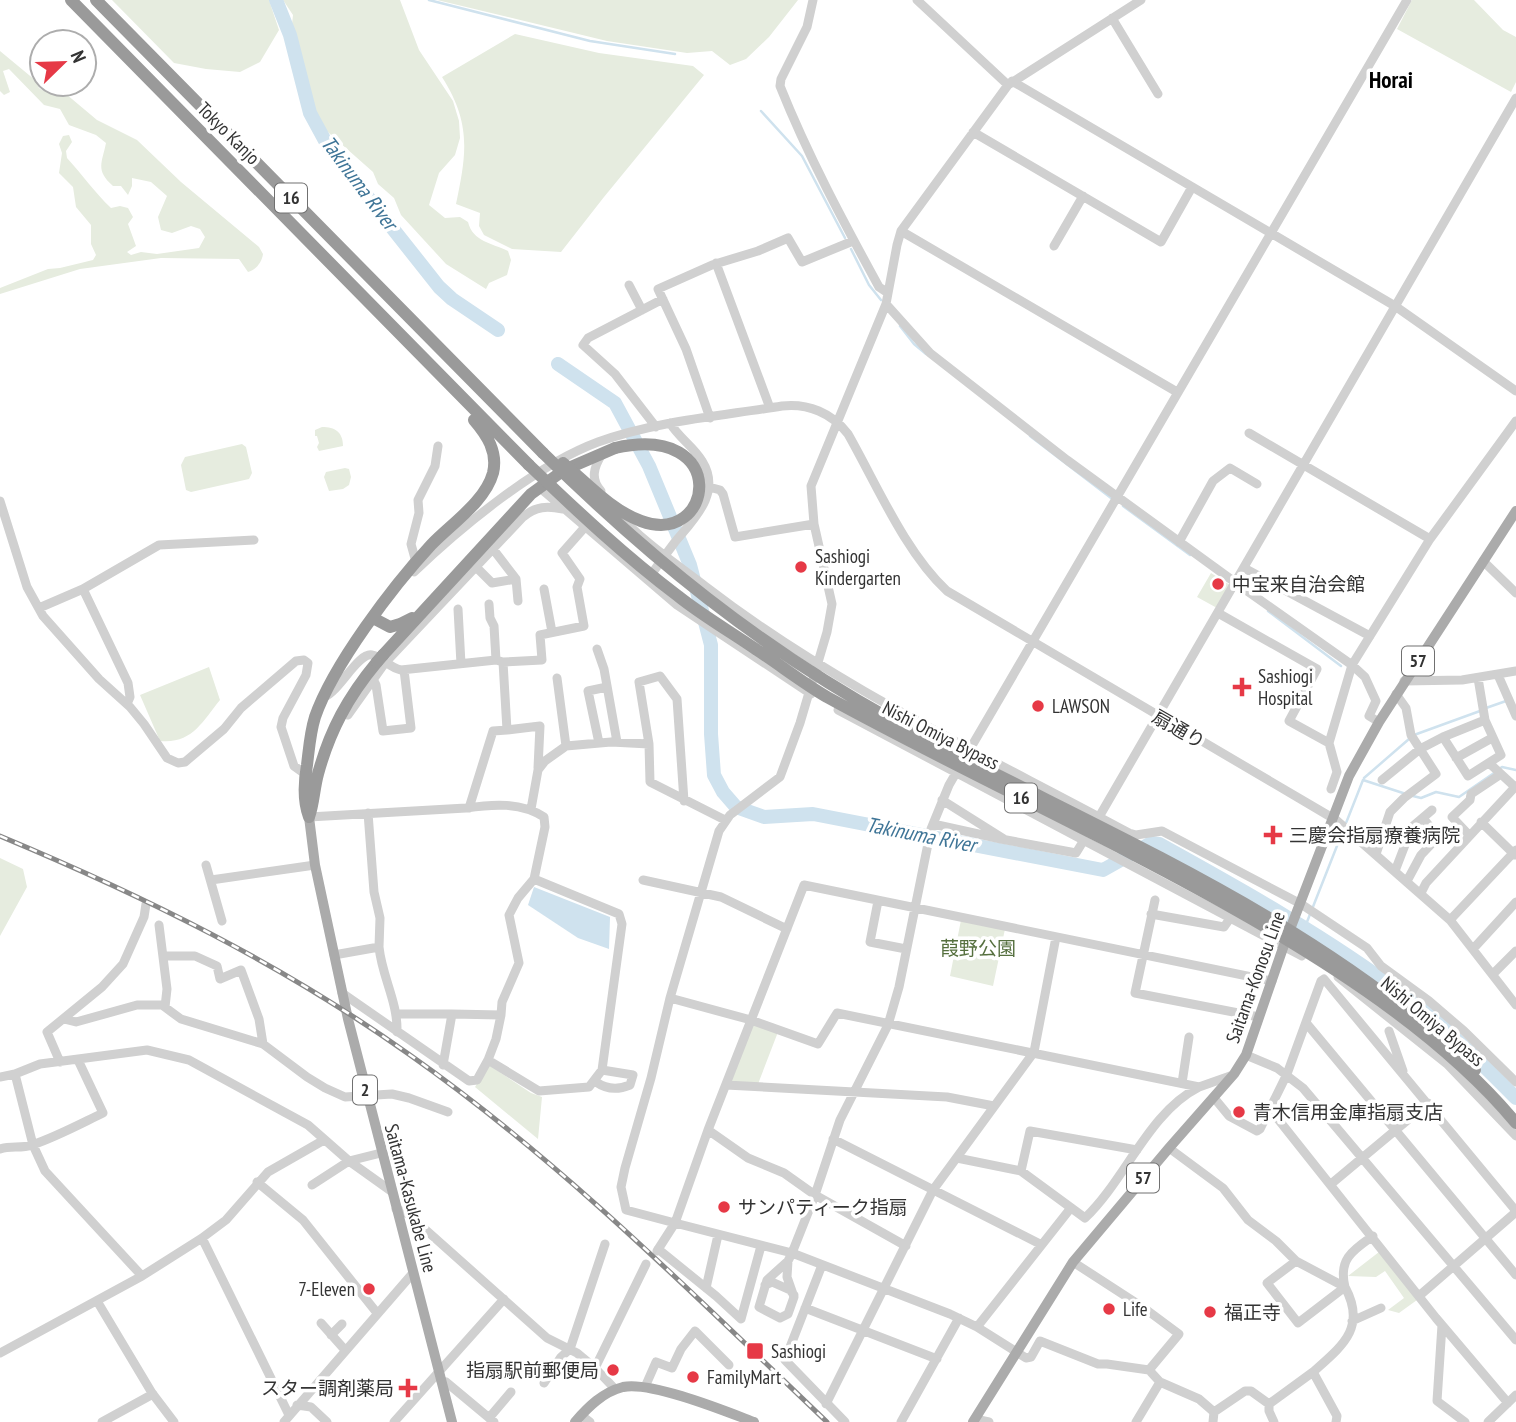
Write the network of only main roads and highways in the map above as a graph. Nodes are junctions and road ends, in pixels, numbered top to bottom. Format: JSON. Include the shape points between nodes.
{"nodes":[{"id":1,"x":71,"y":0,"type":"edge"},
{"id":2,"x":96,"y":0,"type":"edge"},
{"id":3,"x":475,"y":416,"type":"junction"},
{"id":4,"x":545,"y":451,"type":"junction"},
{"id":5,"x":1516,"y":511,"type":"edge"},
{"id":6,"x":421,"y":611,"type":"junction"},
{"id":7,"x":373,"y":618,"type":"junction"},
{"id":8,"x":311,"y":776,"type":"junction"},
{"id":9,"x":309,"y":817,"type":"joint"},
{"id":10,"x":1516,"y":1110,"type":"edge"},
{"id":11,"x":1516,"y":1123,"type":"edge"},
{"id":12,"x":582,"y":1420,"type":"edge"},
{"id":13,"x":974,"y":1421,"type":"edge"},
{"id":14,"x":452,"y":1422,"type":"edge"},
{"id":15,"x":754,"y":1422,"type":"edge"}],
"edges":[{"from":1,"to":3,"type":"highway","name":"Tokyo Kanjo","number":"16"},
{"from":2,"to":4,"type":"highway","name":"Tokyo Kanjo","number":"16","via":[[506,417]]},
{"from":3,"to":7,"type":"highway","via":[[492,449],[492,474],[477,499],[415,562]]},
{"from":3,"to":11,"type":"highway","name":"Nishi Omiya Bypass","number":"16","bridge":true,"via":[[593,526],[678,597],[823,695],[1128,851],[1310,954],[1409,1023]]},
{"from":4,"to":6,"type":"highway","bridge":true,"via":[[610,503],[644,522],[678,521],[692,510],[699,496],[700,483],[691,460],[681,453],[660,445],[612,446],[564,470],[539,487],[488,546]]},
{"from":4,"to":10,"type":"highway","name":"Nishi Omiya Bypass","number":"16","bridge":true,"via":[[651,555],[743,626],[891,719],[1208,882],[1326,951],[1425,1024]]},
{"from":5,"to":13,"type":"main road","name":"Saitama-Konosu Line","number":"57","via":[[1404,681],[1349,776],[1246,1055],[1215,1099],[1073,1262]]},
{"from":6,"to":7,"type":"highway","via":[[390,626]]},
{"from":6,"to":8,"type":"highway","via":[[347,701]]},
{"from":7,"to":8,"type":"highway","via":[[324,697],[311,731]]},
{"from":8,"to":9,"type":"highway","via":[[305,806]]},
{"from":9,"to":14,"type":"main road","name":"Saitama-Kasukabe Line","number":"2","via":[[314,865],[342,993]]},
{"from":12,"to":15,"type":"main road","via":[[597,1399],[629,1386]]}]}
